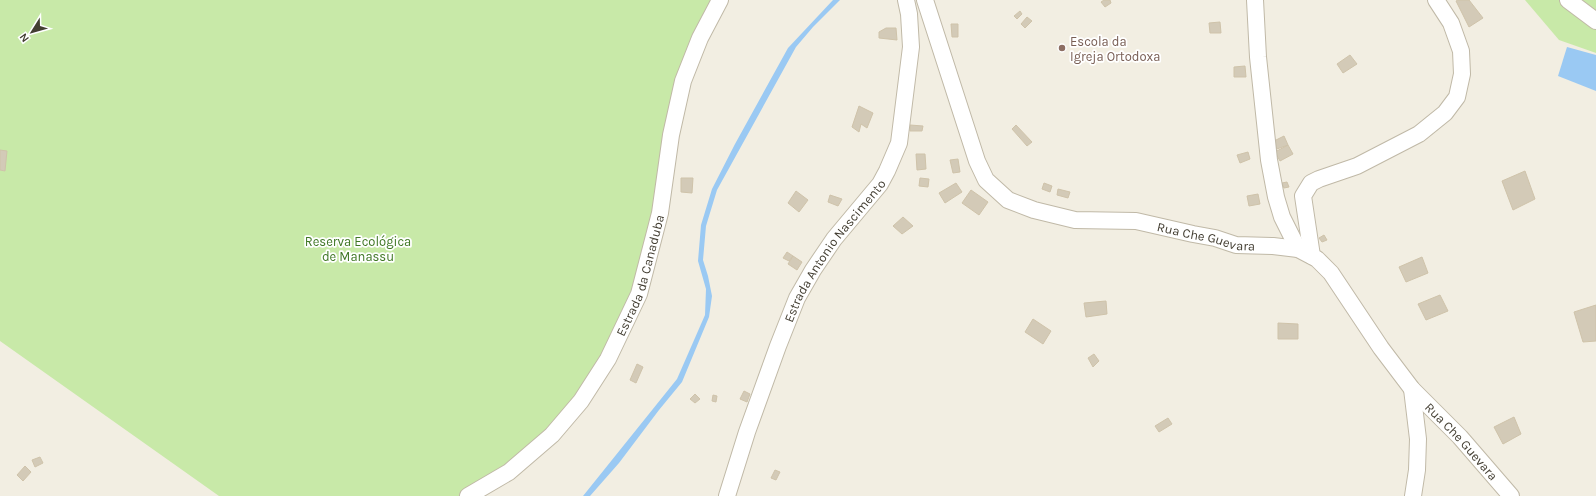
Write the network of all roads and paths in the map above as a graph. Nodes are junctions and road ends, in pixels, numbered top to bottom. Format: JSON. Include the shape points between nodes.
{"nodes":[{"id":1,"x":720,"y":0,"type":"edge"},
{"id":2,"x":906,"y":0,"type":"edge"},
{"id":3,"x":925,"y":0,"type":"edge"},
{"id":4,"x":1255,"y":0,"type":"edge"},
{"id":5,"x":1436,"y":0,"type":"edge"},
{"id":6,"x":1568,"y":0,"type":"edge"},
{"id":7,"x":1596,"y":21,"type":"edge"},
{"id":8,"x":1305,"y":252,"type":"junction"},
{"id":9,"x":1412,"y":389,"type":"junction"},
{"id":10,"x":468,"y":496,"type":"edge"},
{"id":11,"x":727,"y":496,"type":"edge"},
{"id":12,"x":1413,"y":496,"type":"edge"},
{"id":13,"x":1511,"y":496,"type":"edge"}],
"edges":[{"from":1,"to":10,"type":"street","name":"Estrada da Canaduba","via":[[700,38],[683,81],[671,135],[660,213],[639,294],[608,359],[581,401],[552,435],[509,472]]},
{"from":2,"to":11,"type":"street","name":"Estrada Antonio Nascimento","via":[[912,47],[899,143],[880,184],[834,239],[797,298],[749,425]]},
{"from":3,"to":8,"type":"street","name":"Rua Che Guevara","via":[[977,161],[986,180],[1008,200],[1034,210],[1075,220],[1136,221],[1236,245],[1273,246]]},
{"from":4,"to":8,"type":"street","via":[[1252,70],[1268,160],[1282,217]]},
{"from":5,"to":8,"type":"street","via":[[1451,23],[1461,51],[1462,74],[1457,97],[1445,113],[1419,134],[1357,166],[1311,184],[1303,196]]},
{"from":6,"to":7,"type":"street"},
{"from":8,"to":9,"type":"street","name":"Rua Che Guevara","via":[[1331,273]]},
{"from":9,"to":12,"type":"street","via":[[1418,439]]},
{"from":9,"to":13,"type":"street","name":"Rua Che Guevara","via":[[1460,437]]}]}
